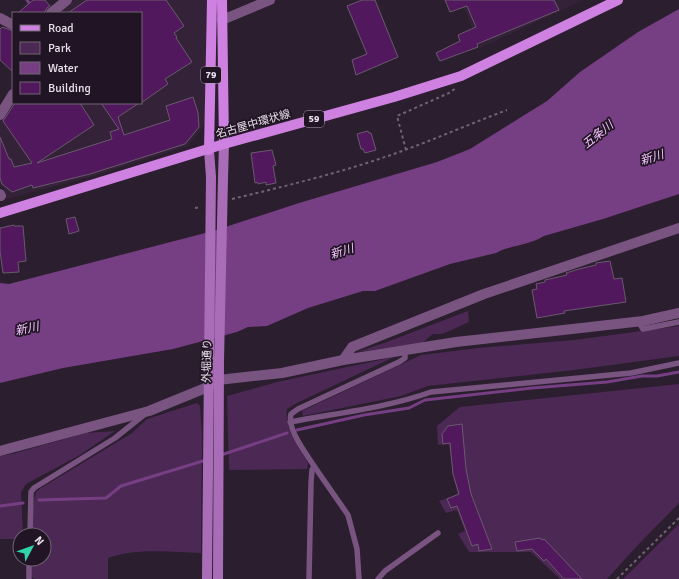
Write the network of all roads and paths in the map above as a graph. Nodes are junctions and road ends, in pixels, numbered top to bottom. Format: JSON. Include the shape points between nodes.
{"nodes":[{"id":1,"x":67,"y":0,"type":"edge"},
{"id":2,"x":212,"y":0,"type":"edge"},
{"id":3,"x":222,"y":0,"type":"edge"},
{"id":4,"x":270,"y":0,"type":"edge"},
{"id":5,"x":618,"y":0,"type":"edge"},
{"id":6,"x":54,"y":7,"type":"edge"},
{"id":7,"x":0,"y":18,"type":"edge"},
{"id":8,"x":222,"y":20,"type":"junction"},
{"id":9,"x":12,"y":24,"type":"edge"},
{"id":10,"x":461,"y":76,"type":"junction"},
{"id":11,"x":12,"y":96,"type":"edge"},
{"id":12,"x":507,"y":110,"type":"dead end"},
{"id":13,"x":0,"y":115,"type":"edge"},
{"id":14,"x":224,"y":144,"type":"junction"},
{"id":15,"x":209,"y":150,"type":"junction"},
{"id":16,"x":406,"y":150,"type":"junction"},
{"id":17,"x":226,"y":200,"type":"dead end"},
{"id":18,"x":203,"y":206,"type":"dead end"},
{"id":19,"x":195,"y":208,"type":"dead end"},
{"id":20,"x":3,"y":212,"type":"edge"},
{"id":21,"x":679,"y":228,"type":"edge"},
{"id":22,"x":679,"y":313,"type":"edge"},
{"id":23,"x":638,"y":321,"type":"junction"},
{"id":24,"x":679,"y":322,"type":"edge"},
{"id":25,"x":405,"y":350,"type":"junction"},
{"id":26,"x":343,"y":360,"type":"junction"},
{"id":27,"x":214,"y":363,"type":"junction"},
{"id":28,"x":679,"y":363,"type":"edge"},
{"id":29,"x":218,"y":380,"type":"junction"},
{"id":30,"x":208,"y":387,"type":"junction"},
{"id":31,"x":149,"y":411,"type":"junction"},
{"id":32,"x":290,"y":422,"type":"junction"},
{"id":33,"x":0,"y":451,"type":"edge"},
{"id":34,"x":314,"y":466,"type":"junction"},
{"id":35,"x":679,"y":518,"type":"edge"},
{"id":36,"x":30,"y":527,"type":"edge"},
{"id":37,"x":438,"y":533,"type":"dead end"},
{"id":38,"x":30,"y":567,"type":"edge"},
{"id":39,"x":29,"y":579,"type":"edge"},
{"id":40,"x":207,"y":579,"type":"edge"},
{"id":41,"x":218,"y":579,"type":"edge"},
{"id":42,"x":309,"y":579,"type":"edge"},
{"id":43,"x":359,"y":579,"type":"edge"},
{"id":44,"x":378,"y":579,"type":"edge"},
{"id":45,"x":617,"y":579,"type":"edge"}],
"edges":[{"from":1,"to":6,"type":"street"},
{"from":2,"to":15,"type":"main road","number":"79"},
{"from":3,"to":8,"type":"main road","number":"79"},
{"from":4,"to":8,"type":"street"},
{"from":5,"to":10,"type":"main road","name":"名古屋中環状線","number":"59"},
{"from":7,"to":9,"type":"street"},
{"from":8,"to":14,"type":"main road","number":"79"},
{"from":10,"to":14,"type":"main road","name":"名古屋中環状線","number":"59"},
{"from":10,"to":16,"type":"path","via":[[462,84],[449,93],[397,116]]},
{"from":11,"to":13,"type":"street"},
{"from":12,"to":16,"type":"path"},
{"from":14,"to":15,"type":"main road","name":"名古屋中環状線","number":"59"},
{"from":14,"to":27,"type":"main road","name":"外堀通り","bridge":true},
{"from":15,"to":20,"type":"main road","name":"名古屋中環状線","number":"59"},
{"from":15,"to":27,"type":"main road","name":"外堀通り","bridge":true},
{"from":16,"to":17,"type":"path","via":[[332,174]]},
{"from":18,"to":19,"type":"path"},
{"from":21,"to":26,"type":"street","via":[[484,294],[352,347]]},
{"from":22,"to":23,"type":"street"},
{"from":23,"to":24,"type":"lane","via":[[643,328]]},
{"from":23,"to":25,"type":"street"},
{"from":25,"to":26,"type":"street"},
{"from":25,"to":32,"type":"lane","via":[[405,358],[399,362],[294,411]]},
{"from":26,"to":29,"type":"street","via":[[282,373]]},
{"from":27,"to":29,"type":"main road","name":"外堀通り"},
{"from":27,"to":30,"type":"main road","name":"外堀通り"},
{"from":28,"to":32,"type":"lane","via":[[631,373],[431,392],[394,403]]},
{"from":29,"to":30,"type":"street"},
{"from":29,"to":41,"type":"main road","name":"外堀通り"},
{"from":30,"to":31,"type":"street"},
{"from":30,"to":40,"type":"main road","name":"外堀通り"},
{"from":31,"to":33,"type":"street"},
{"from":31,"to":36,"type":"lane","via":[[115,438],[34,488],[31,492]]},
{"from":32,"to":34,"type":"lane","via":[[294,434]]},
{"from":34,"to":42,"type":"lane","via":[[311,483]]},
{"from":34,"to":43,"type":"lane","via":[[348,515],[356,549]]},
{"from":35,"to":45,"type":"path"},
{"from":37,"to":44,"type":"lane","via":[[385,571]]},
{"from":38,"to":39,"type":"lane"}]}
